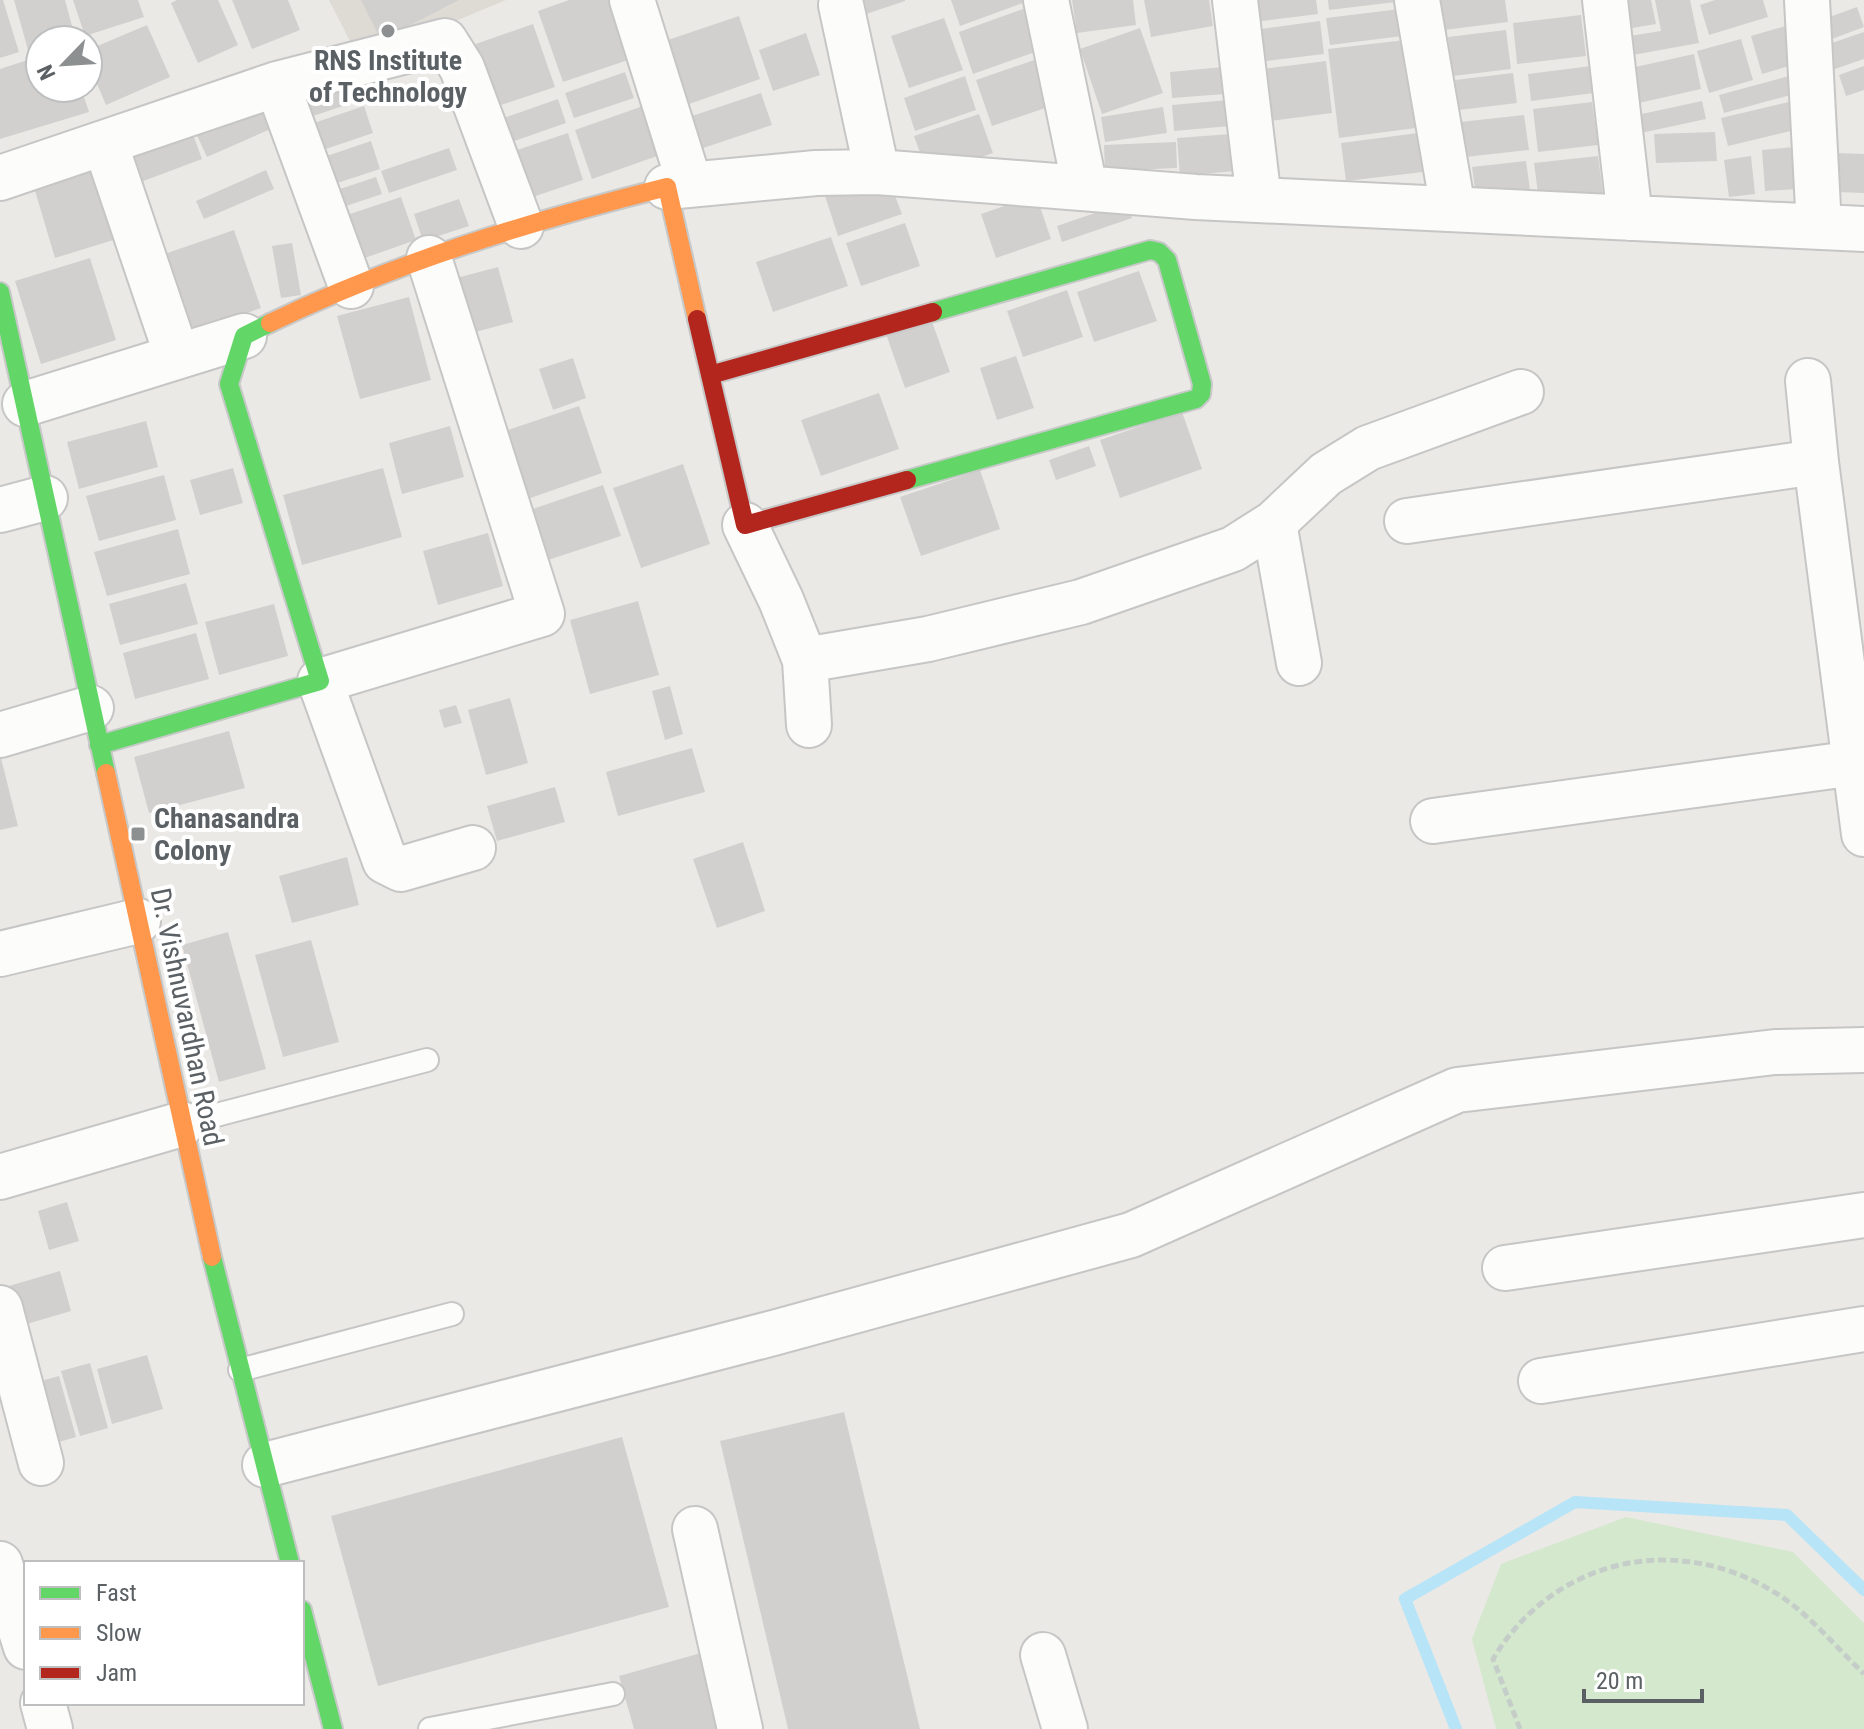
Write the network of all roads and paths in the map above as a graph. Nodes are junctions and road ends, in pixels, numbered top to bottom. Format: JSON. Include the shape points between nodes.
{"nodes":[{"id":1,"x":632,"y":0,"type":"edge"},
{"id":2,"x":1046,"y":0,"type":"edge"},
{"id":3,"x":1235,"y":0,"type":"edge"},
{"id":4,"x":1417,"y":0,"type":"edge"},
{"id":5,"x":1605,"y":0,"type":"edge"},
{"id":6,"x":1807,"y":0,"type":"edge"},
{"id":7,"x":841,"y":5,"type":"dead end"},
{"id":8,"x":277,"y":84,"type":"junction"},
{"id":9,"x":105,"y":143,"type":"junction"},
{"id":10,"x":877,"y":172,"type":"junction"},
{"id":11,"x":0,"y":178,"type":"edge"},
{"id":12,"x":679,"y":186,"type":"junction"},
{"id":13,"x":1085,"y":188,"type":"junction"},
{"id":14,"x":1259,"y":200,"type":"junction"},
{"id":15,"x":1453,"y":209,"type":"junction"},
{"id":16,"x":1630,"y":218,"type":"junction"},
{"id":17,"x":521,"y":226,"type":"junction"},
{"id":18,"x":1819,"y":227,"type":"junction"},
{"id":19,"x":1864,"y":229,"type":"edge"},
{"id":20,"x":429,"y":258,"type":"junction"},
{"id":21,"x":351,"y":286,"type":"junction"},
{"id":22,"x":0,"y":292,"type":"edge"},
{"id":23,"x":244,"y":336,"type":"junction"},
{"id":24,"x":177,"y":356,"type":"junction"},
{"id":25,"x":710,"y":375,"type":"junction"},
{"id":26,"x":1808,"y":381,"type":"dead end"},
{"id":27,"x":1521,"y":392,"type":"dead end"},
{"id":28,"x":25,"y":404,"type":"junction"},
{"id":29,"x":1816,"y":462,"type":"junction"},
{"id":30,"x":45,"y":498,"type":"junction"},
{"id":31,"x":0,"y":510,"type":"edge"},
{"id":32,"x":1407,"y":521,"type":"dead end"},
{"id":33,"x":1274,"y":523,"type":"junction"},
{"id":34,"x":745,"y":525,"type":"junction"},
{"id":35,"x":805,"y":660,"type":"junction"},
{"id":36,"x":1299,"y":663,"type":"dead end"},
{"id":37,"x":320,"y":681,"type":"junction"},
{"id":38,"x":809,"y":725,"type":"dead end"},
{"id":39,"x":95,"y":727,"type":"junction"},
{"id":40,"x":0,"y":735,"type":"edge"},
{"id":41,"x":1855,"y":763,"type":"junction"},
{"id":42,"x":1433,"y":821,"type":"dead end"},
{"id":43,"x":1864,"y":834,"type":"edge"},
{"id":44,"x":473,"y":848,"type":"dead end"},
{"id":45,"x":138,"y":921,"type":"junction"},
{"id":46,"x":0,"y":954,"type":"edge"},
{"id":47,"x":1864,"y":1050,"type":"edge"},
{"id":48,"x":427,"y":1060,"type":"dead end"},
{"id":49,"x":182,"y":1124,"type":"junction"},
{"id":50,"x":0,"y":1177,"type":"edge"},
{"id":51,"x":1864,"y":1215,"type":"edge"},
{"id":52,"x":1505,"y":1268,"type":"dead end"},
{"id":53,"x":0,"y":1308,"type":"edge"},
{"id":54,"x":452,"y":1314,"type":"dead end"},
{"id":55,"x":1864,"y":1329,"type":"edge"},
{"id":56,"x":240,"y":1370,"type":"junction"},
{"id":57,"x":1541,"y":1381,"type":"dead end"},
{"id":58,"x":41,"y":1463,"type":"dead end"},
{"id":59,"x":265,"y":1465,"type":"junction"},
{"id":60,"x":695,"y":1529,"type":"dead end"},
{"id":61,"x":289,"y":1561,"type":"edge"},
{"id":62,"x":0,"y":1564,"type":"edge"},
{"id":63,"x":304,"y":1618,"type":"edge"},
{"id":64,"x":24,"y":1641,"type":"edge"},
{"id":65,"x":1043,"y":1655,"type":"dead end"},
{"id":66,"x":1864,"y":1674,"type":"edge"},
{"id":67,"x":613,"y":1694,"type":"dead end"},
{"id":68,"x":44,"y":1705,"type":"edge"},
{"id":69,"x":50,"y":1729,"type":"edge"},
{"id":70,"x":333,"y":1729,"type":"edge"},
{"id":71,"x":430,"y":1729,"type":"edge"},
{"id":72,"x":740,"y":1729,"type":"edge"},
{"id":73,"x":1065,"y":1729,"type":"edge"},
{"id":74,"x":1520,"y":1729,"type":"edge"}],
"edges":[{"from":1,"to":12,"type":"street"},
{"from":2,"to":13,"type":"street"},
{"from":3,"to":14,"type":"street"},
{"from":4,"to":15,"type":"street"},
{"from":5,"to":16,"type":"street"},
{"from":6,"to":18,"type":"street"},
{"from":7,"to":10,"type":"street"},
{"from":8,"to":9,"type":"street"},
{"from":8,"to":17,"type":"street","via":[[445,41],[462,68]]},
{"from":8,"to":21,"type":"street"},
{"from":9,"to":11,"type":"street"},
{"from":9,"to":24,"type":"street"},
{"from":10,"to":12,"type":"street"},
{"from":10,"to":13,"type":"street"},
{"from":12,"to":17,"type":"street"},
{"from":12,"to":25,"type":"street"},
{"from":13,"to":14,"type":"street"},
{"from":14,"to":15,"type":"street"},
{"from":15,"to":16,"type":"street"},
{"from":16,"to":18,"type":"street"},
{"from":17,"to":20,"type":"street"},
{"from":18,"to":19,"type":"street"},
{"from":20,"to":21,"type":"street"},
{"from":20,"to":37,"type":"street","via":[[542,614]]},
{"from":21,"to":23,"type":"street"},
{"from":22,"to":28,"type":"street","name":"Dr. Vishnuvardhan Road"},
{"from":23,"to":24,"type":"street"},
{"from":23,"to":37,"type":"street","via":[[229,384]]},
{"from":24,"to":28,"type":"street"},
{"from":25,"to":34,"type":"street"},
{"from":25,"to":34,"type":"street","via":[[1150,250],[1167,260],[1202,384],[1196,399]]},
{"from":26,"to":29,"type":"street"},
{"from":27,"to":33,"type":"street","via":[[1368,448],[1326,474]]},
{"from":28,"to":30,"type":"street","name":"Dr. Vishnuvardhan Road"},
{"from":29,"to":32,"type":"street"},
{"from":29,"to":41,"type":"street"},
{"from":30,"to":31,"type":"street"},
{"from":30,"to":39,"type":"street","name":"Dr. Vishnuvardhan Road"},
{"from":33,"to":35,"type":"street","via":[[1233,549],[1081,602],[928,639]]},
{"from":33,"to":36,"type":"street"},
{"from":34,"to":35,"type":"street"},
{"from":35,"to":38,"type":"street"},
{"from":37,"to":39,"type":"street"},
{"from":37,"to":44,"type":"street","via":[[385,861],[401,869]]},
{"from":39,"to":40,"type":"street"},
{"from":39,"to":45,"type":"street","name":"Dr. Vishnuvardhan Road"},
{"from":41,"to":42,"type":"street"},
{"from":41,"to":43,"type":"street"},
{"from":45,"to":46,"type":"street"},
{"from":45,"to":49,"type":"street","name":"Dr. Vishnuvardhan Road"},
{"from":47,"to":59,"type":"street","via":[[1775,1052],[1457,1090],[1131,1235]]},
{"from":48,"to":49,"type":"lane"},
{"from":49,"to":50,"type":"street"},
{"from":49,"to":56,"type":"street","name":"Dr. Vishnuvardhan Road"},
{"from":51,"to":52,"type":"street"},
{"from":53,"to":58,"type":"street"},
{"from":54,"to":56,"type":"lane"},
{"from":55,"to":57,"type":"street"},
{"from":56,"to":59,"type":"street","name":"Dr. Vishnuvardhan Road"},
{"from":59,"to":61,"type":"street","name":"Dr. Vishnuvardhan Road"},
{"from":60,"to":72,"type":"street"},
{"from":62,"to":64,"type":"street"},
{"from":63,"to":70,"type":"street"},
{"from":65,"to":73,"type":"street"},
{"from":66,"to":74,"type":"path","via":[[1798,1609],[1741,1575],[1681,1561],[1621,1564],[1566,1584],[1506,1637],[1493,1659]]},
{"from":67,"to":71,"type":"lane"},
{"from":68,"to":69,"type":"street"}]}
